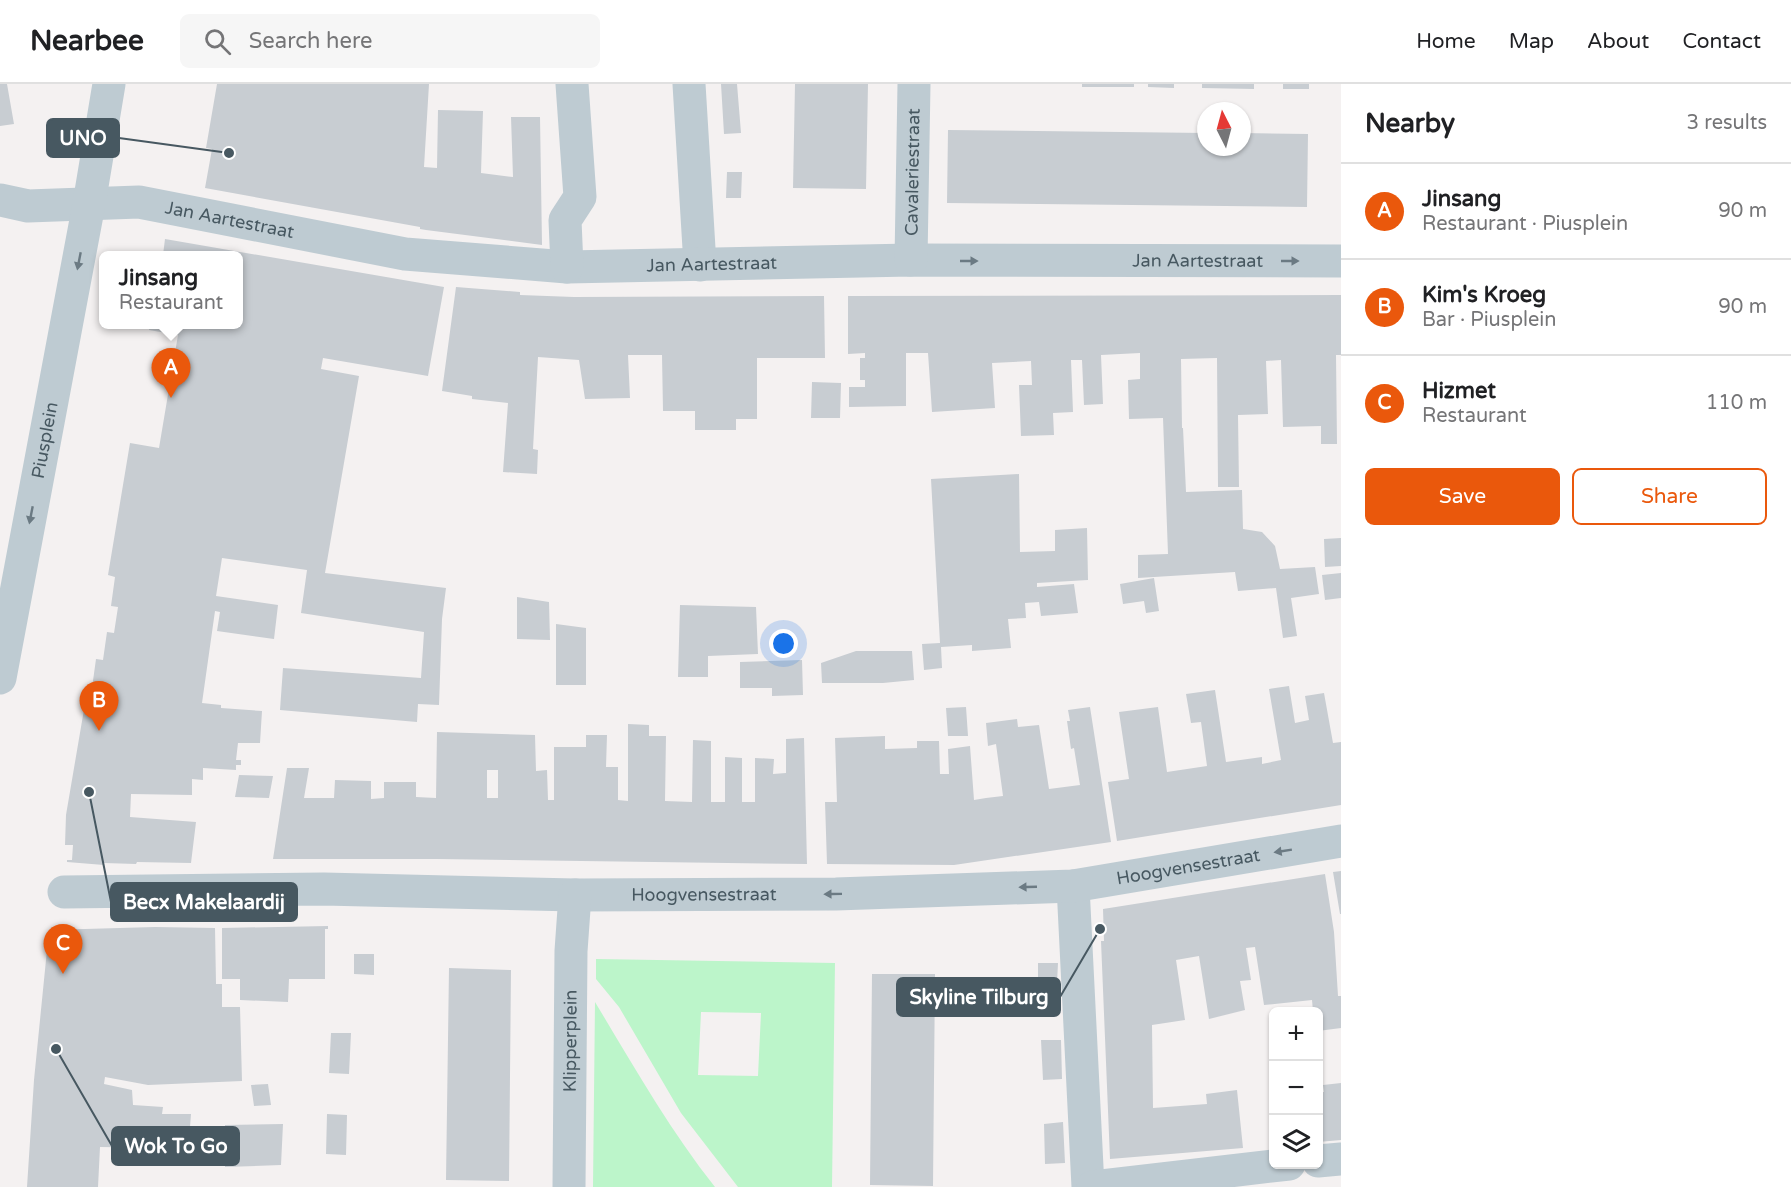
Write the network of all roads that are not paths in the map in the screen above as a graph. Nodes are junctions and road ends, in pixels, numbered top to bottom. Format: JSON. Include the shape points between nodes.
{"nodes":[{"id":1,"x":109,"y":84,"type":"edge"},
{"id":2,"x":572,"y":84,"type":"edge"},
{"id":3,"x":689,"y":84,"type":"edge"},
{"id":4,"x":914,"y":84,"type":"edge"},
{"id":5,"x":0,"y":200,"type":"edge"},
{"id":6,"x":89,"y":204,"type":"junction"},
{"id":7,"x":911,"y":261,"type":"junction"},
{"id":8,"x":1341,"y":261,"type":"edge"},
{"id":9,"x":700,"y":265,"type":"junction"},
{"id":10,"x":567,"y":267,"type":"junction"},
{"id":11,"x":0,"y":678,"type":"edge"},
{"id":12,"x":1341,"y":841,"type":"edge"},
{"id":13,"x":1073,"y":886,"type":"junction"},
{"id":14,"x":64,"y":892,"type":"dead end"},
{"id":15,"x":574,"y":895,"type":"junction"},
{"id":16,"x":1341,"y":1159,"type":"edge"},
{"id":17,"x":1323,"y":1161,"type":"edge"},
{"id":18,"x":1269,"y":1166,"type":"edge"},
{"id":19,"x":569,"y":1187,"type":"edge"},
{"id":20,"x":1088,"y":1187,"type":"edge"},
{"id":21,"x":1093,"y":1187,"type":"edge"}],
"edges":[{"from":1,"to":6,"type":"street","name":"Piusplein"},
{"from":2,"to":10,"type":"street","via":[[579,196],[565,220]]},
{"from":3,"to":9,"type":"street"},
{"from":4,"to":7,"type":"street","name":"Cavaleriestraat"},
{"from":5,"to":6,"type":"street","name":"Jan Aartestraat","via":[[27,206]]},
{"from":6,"to":10,"type":"street","name":"Jan Aartestraat","via":[[139,202],[405,254]]},
{"from":6,"to":11,"type":"street","name":"Piusplein","one_way":true},
{"from":7,"to":8,"type":"street","name":"Jan Aartestraat","one_way":true},
{"from":7,"to":9,"type":"street","name":"Jan Aartestraat"},
{"from":9,"to":10,"type":"street","name":"Jan Aartestraat"},
{"from":12,"to":13,"type":"street","name":"Hoogvensestraat","one_way":true},
{"from":13,"to":15,"type":"street","name":"Hoogvensestraat","one_way":true,"via":[[836,894]]},
{"from":13,"to":20,"type":"street"},
{"from":14,"to":15,"type":"street","name":"Hoogvensestraat","via":[[324,888]]},
{"from":15,"to":19,"type":"street","name":"Klipperplein"},
{"from":16,"to":17,"type":"street"},
{"from":18,"to":21,"type":"street"}]}
